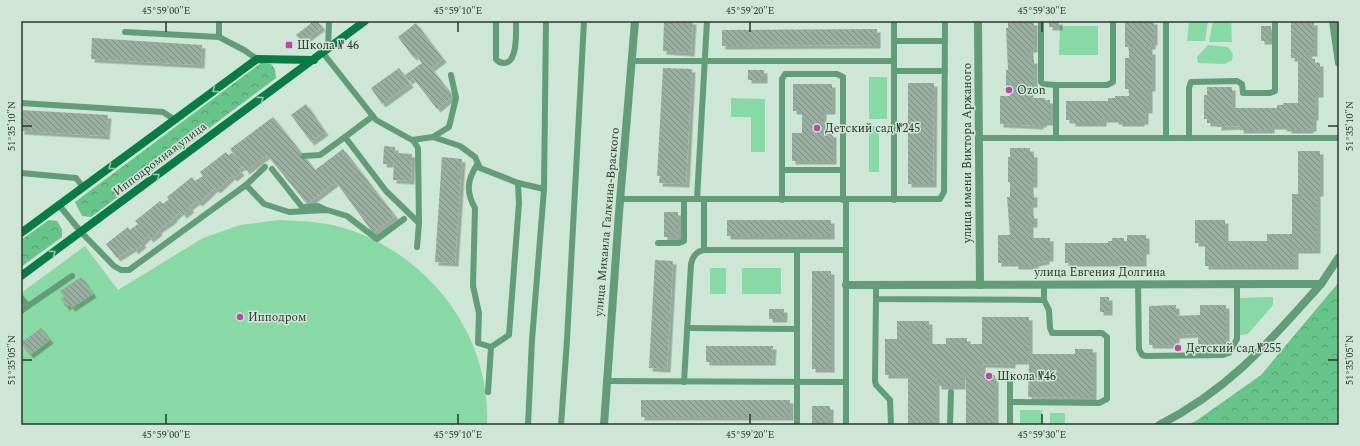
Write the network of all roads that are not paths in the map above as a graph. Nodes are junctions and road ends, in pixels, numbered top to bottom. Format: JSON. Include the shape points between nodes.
{"nodes":[{"id":1,"x":219,"y":21,"type":"edge"},
{"id":2,"x":329,"y":21,"type":"edge"},
{"id":3,"x":365,"y":21,"type":"edge"},
{"id":4,"x":496,"y":21,"type":"edge"},
{"id":5,"x":516,"y":21,"type":"edge"},
{"id":6,"x":546,"y":21,"type":"edge"},
{"id":7,"x":584,"y":21,"type":"edge"},
{"id":8,"x":636,"y":21,"type":"edge"},
{"id":9,"x":707,"y":21,"type":"edge"},
{"id":10,"x":894,"y":21,"type":"edge"},
{"id":11,"x":945,"y":21,"type":"edge"},
{"id":12,"x":978,"y":21,"type":"edge"},
{"id":13,"x":1041,"y":21,"type":"edge"},
{"id":14,"x":1113,"y":21,"type":"edge"},
{"id":15,"x":1166,"y":21,"type":"edge"},
{"id":16,"x":1275,"y":21,"type":"edge"},
{"id":17,"x":1333,"y":21,"type":"edge"},
{"id":18,"x":125,"y":32,"type":"dead end"},
{"id":19,"x":219,"y":37,"type":"junction"},
{"id":20,"x":894,"y":41,"type":"junction"},
{"id":21,"x":945,"y":41,"type":"junction"},
{"id":22,"x":326,"y":51,"type":"junction"},
{"id":23,"x":257,"y":59,"type":"junction"},
{"id":24,"x":314,"y":60,"type":"junction"},
{"id":25,"x":632,"y":60,"type":"junction"},
{"id":26,"x":705,"y":61,"type":"junction"},
{"id":27,"x":894,"y":61,"type":"junction"},
{"id":28,"x":1339,"y":62,"type":"edge"},
{"id":29,"x":894,"y":71,"type":"junction"},
{"id":30,"x":945,"y":71,"type":"junction"},
{"id":31,"x":451,"y":75,"type":"dead end"},
{"id":32,"x":1056,"y":85,"type":"junction"},
{"id":33,"x":21,"y":103,"type":"edge"},
{"id":34,"x":373,"y":116,"type":"junction"},
{"id":35,"x":175,"y":120,"type":"junction"},
{"id":36,"x":345,"y":137,"type":"junction"},
{"id":37,"x":433,"y":137,"type":"junction"},
{"id":38,"x":978,"y":138,"type":"junction"},
{"id":39,"x":1056,"y":138,"type":"junction"},
{"id":40,"x":1166,"y":138,"type":"junction"},
{"id":41,"x":1189,"y":138,"type":"junction"},
{"id":42,"x":1339,"y":138,"type":"edge"},
{"id":43,"x":413,"y":140,"type":"junction"},
{"id":44,"x":304,"y":156,"type":"dead end"},
{"id":45,"x":477,"y":165,"type":"junction"},
{"id":46,"x":265,"y":168,"type":"dead end"},
{"id":47,"x":272,"y":169,"type":"dead end"},
{"id":48,"x":782,"y":170,"type":"junction"},
{"id":49,"x":843,"y":170,"type":"junction"},
{"id":50,"x":21,"y":173,"type":"edge"},
{"id":51,"x":518,"y":183,"type":"junction"},
{"id":52,"x":246,"y":185,"type":"junction"},
{"id":53,"x":83,"y":187,"type":"junction"},
{"id":54,"x":544,"y":189,"type":"junction"},
{"id":55,"x":620,"y":199,"type":"junction"},
{"id":56,"x":684,"y":199,"type":"junction"},
{"id":57,"x":697,"y":200,"type":"junction"},
{"id":58,"x":704,"y":200,"type":"junction"},
{"id":59,"x":782,"y":200,"type":"junction"},
{"id":60,"x":845,"y":200,"type":"junction"},
{"id":61,"x":894,"y":200,"type":"junction"},
{"id":62,"x":59,"y":205,"type":"junction"},
{"id":63,"x":328,"y":210,"type":"junction"},
{"id":64,"x":404,"y":219,"type":"dead end"},
{"id":65,"x":419,"y":223,"type":"junction"},
{"id":66,"x":81,"y":232,"type":"junction"},
{"id":67,"x":21,"y":233,"type":"edge"},
{"id":68,"x":658,"y":243,"type":"dead end"},
{"id":69,"x":417,"y":247,"type":"dead end"},
{"id":70,"x":704,"y":250,"type":"junction"},
{"id":71,"x":797,"y":250,"type":"junction"},
{"id":72,"x":846,"y":250,"type":"junction"},
{"id":73,"x":1339,"y":257,"type":"edge"},
{"id":74,"x":21,"y":276,"type":"edge"},
{"id":75,"x":72,"y":276,"type":"dead end"},
{"id":76,"x":1044,"y":284,"type":"junction"},
{"id":77,"x":1138,"y":284,"type":"junction"},
{"id":78,"x":1237,"y":284,"type":"junction"},
{"id":79,"x":1321,"y":284,"type":"junction"},
{"id":80,"x":846,"y":285,"type":"junction"},
{"id":81,"x":876,"y":285,"type":"junction"},
{"id":82,"x":980,"y":285,"type":"junction"},
{"id":83,"x":21,"y":298,"type":"edge"},
{"id":84,"x":876,"y":299,"type":"junction"},
{"id":85,"x":1044,"y":300,"type":"junction"},
{"id":86,"x":28,"y":306,"type":"junction"},
{"id":87,"x":21,"y":311,"type":"edge"},
{"id":88,"x":687,"y":328,"type":"junction"},
{"id":89,"x":797,"y":328,"type":"junction"},
{"id":90,"x":491,"y":347,"type":"junction"},
{"id":91,"x":1010,"y":375,"type":"dead end"},
{"id":92,"x":606,"y":382,"type":"junction"},
{"id":93,"x":684,"y":382,"type":"junction"},
{"id":94,"x":797,"y":382,"type":"junction"},
{"id":95,"x":846,"y":382,"type":"junction"},
{"id":96,"x":488,"y":392,"type":"dead end"},
{"id":97,"x":951,"y":392,"type":"dead end"},
{"id":98,"x":1010,"y":402,"type":"junction"},
{"id":99,"x":528,"y":425,"type":"edge"},
{"id":100,"x":561,"y":425,"type":"edge"},
{"id":101,"x":604,"y":425,"type":"edge"},
{"id":102,"x":797,"y":425,"type":"edge"},
{"id":103,"x":846,"y":425,"type":"edge"},
{"id":104,"x":891,"y":425,"type":"edge"},
{"id":105,"x":950,"y":425,"type":"edge"},
{"id":106,"x":1010,"y":425,"type":"edge"},
{"id":107,"x":1159,"y":425,"type":"edge"}],
"edges":[{"from":1,"to":19,"type":"lane"},
{"from":2,"to":22,"type":"lane"},
{"from":3,"to":22,"type":"street","name":"Ипподромная улица"},
{"from":4,"to":5,"type":"lane","via":[[496,59],[505,63],[514,55]]},
{"from":6,"to":54,"type":"lane"},
{"from":7,"to":100,"type":"lane"},
{"from":8,"to":25,"type":"street","name":"улица Михаила Галкина-Враского"},
{"from":9,"to":26,"type":"lane"},
{"from":10,"to":20,"type":"lane"},
{"from":11,"to":21,"type":"lane"},
{"from":12,"to":38,"type":"street","name":"улица имени Виктора Аржаного"},
{"from":13,"to":32,"type":"lane","via":[[1041,82]]},
{"from":14,"to":32,"type":"lane","via":[[1113,82],[1107,85]]},
{"from":15,"to":40,"type":"lane"},
{"from":16,"to":41,"type":"lane","via":[[1276,91],[1243,93],[1242,84],[1237,81],[1191,82]]},
{"from":17,"to":28,"type":"street"},
{"from":18,"to":19,"type":"lane"},
{"from":19,"to":23,"type":"lane"},
{"from":20,"to":21,"type":"lane"},
{"from":20,"to":27,"type":"lane"},
{"from":21,"to":30,"type":"lane"},
{"from":22,"to":24,"type":"street","name":"Ипподромная улица"},
{"from":22,"to":34,"type":"lane"},
{"from":23,"to":24,"type":"street"},
{"from":23,"to":35,"type":"street","name":"Ипподромная улица","one_way":true},
{"from":66,"to":24,"type":"street","name":"Ипподромная улица","one_way":true},
{"from":25,"to":26,"type":"lane"},
{"from":25,"to":55,"type":"street","name":"улица Михаила Галкина-Враского"},
{"from":26,"to":27,"type":"lane"},
{"from":26,"to":57,"type":"lane"},
{"from":27,"to":29,"type":"lane"},
{"from":29,"to":30,"type":"lane"},
{"from":29,"to":61,"type":"lane"},
{"from":30,"to":61,"type":"lane","via":[[943,196],[936,200]]},
{"from":31,"to":37,"type":"lane","via":[[456,98],[448,127]]},
{"from":32,"to":39,"type":"lane"},
{"from":33,"to":35,"type":"lane","via":[[163,112]]},
{"from":34,"to":36,"type":"lane"},
{"from":34,"to":43,"type":"lane"},
{"from":35,"to":53,"type":"street","name":"Ипподромная улица","one_way":true},
{"from":36,"to":44,"type":"lane","via":[[320,155]]},
{"from":36,"to":65,"type":"lane","via":[[386,191]]},
{"from":37,"to":43,"type":"lane"},
{"from":37,"to":45,"type":"lane","via":[[460,146],[475,157]]},
{"from":38,"to":39,"type":"lane"},
{"from":38,"to":82,"type":"street","name":"улица имени Виктора Аржаного"},
{"from":39,"to":40,"type":"lane"},
{"from":40,"to":41,"type":"lane"},
{"from":41,"to":42,"type":"lane"},
{"from":43,"to":65,"type":"lane","via":[[418,148]]},
{"from":45,"to":51,"type":"lane"},
{"from":45,"to":90,"type":"lane","via":[[470,177],[469,197],[475,208],[473,286],[479,312],[478,343]]},
{"from":46,"to":52,"type":"lane"},
{"from":47,"to":63,"type":"lane","via":[[279,174],[302,207],[318,206]]},
{"from":48,"to":49,"type":"lane"},
{"from":48,"to":49,"type":"lane","via":[[782,76],[840,74],[843,80]]},
{"from":48,"to":59,"type":"lane"},
{"from":49,"to":60,"type":"lane"},
{"from":50,"to":53,"type":"lane","via":[[76,178]]},
{"from":51,"to":54,"type":"lane"},
{"from":51,"to":90,"type":"lane","via":[[518,224],[509,335]]},
{"from":52,"to":63,"type":"lane","via":[[264,204],[288,212]]},
{"from":52,"to":66,"type":"lane","via":[[129,270],[121,270],[114,266]]},
{"from":53,"to":62,"type":"street","name":"Ипподромная улица"},
{"from":54,"to":99,"type":"lane"},
{"from":55,"to":56,"type":"lane"},
{"from":55,"to":92,"type":"street","name":"улица Михаила Галкина-Враского"},
{"from":56,"to":57,"type":"lane"},
{"from":56,"to":68,"type":"lane","via":[[684,241]]},
{"from":57,"to":58,"type":"lane"},
{"from":58,"to":59,"type":"lane"},
{"from":58,"to":70,"type":"lane"},
{"from":59,"to":60,"type":"lane"},
{"from":60,"to":61,"type":"lane"},
{"from":60,"to":72,"type":"lane"},
{"from":62,"to":66,"type":"lane"},
{"from":62,"to":67,"type":"street","name":"Ипподромная улица"},
{"from":63,"to":64,"type":"lane","via":[[347,216],[377,239]]},
{"from":65,"to":69,"type":"lane"},
{"from":74,"to":66,"type":"street","name":"Ипподромная улица","one_way":true},
{"from":70,"to":71,"type":"lane"},
{"from":70,"to":88,"type":"lane","via":[[694,256],[691,264]]},
{"from":71,"to":72,"type":"lane"},
{"from":71,"to":89,"type":"lane"},
{"from":72,"to":80,"type":"lane"},
{"from":73,"to":79,"type":"street"},
{"from":75,"to":86,"type":"lane"},
{"from":76,"to":77,"type":"street","name":"улица Евгения Долгина"},
{"from":76,"to":82,"type":"street","name":"улица Евгения Долгина"},
{"from":76,"to":85,"type":"lane"},
{"from":77,"to":78,"type":"street","name":"улица Евгения Долгина"},
{"from":77,"to":78,"type":"lane","via":[[1139,349],[1142,355],[1146,356],[1229,353],[1237,339]]},
{"from":78,"to":79,"type":"street","name":"улица Евгения Долгина"},
{"from":79,"to":107,"type":"street","via":[[1263,350],[1228,382],[1186,411]]},
{"from":80,"to":81,"type":"street","name":"улица Евгения Долгина"},
{"from":80,"to":95,"type":"lane"},
{"from":81,"to":82,"type":"street","name":"улица Евгения Долгина"},
{"from":81,"to":84,"type":"lane"},
{"from":83,"to":86,"type":"lane"},
{"from":84,"to":85,"type":"lane"},
{"from":84,"to":104,"type":"lane","via":[[875,381],[890,400]]},
{"from":85,"to":98,"type":"lane","via":[[1049,310],[1052,333],[1102,333],[1107,337],[1107,398],[1099,403]]},
{"from":86,"to":87,"type":"lane"},
{"from":88,"to":89,"type":"lane"},
{"from":88,"to":93,"type":"lane"},
{"from":89,"to":94,"type":"lane"},
{"from":90,"to":96,"type":"lane"},
{"from":91,"to":98,"type":"lane"},
{"from":92,"to":93,"type":"lane"},
{"from":92,"to":101,"type":"street","name":"улица Михаила Галкина-Враского"},
{"from":93,"to":94,"type":"lane"},
{"from":94,"to":95,"type":"lane"},
{"from":94,"to":102,"type":"lane"},
{"from":95,"to":103,"type":"lane"},
{"from":97,"to":105,"type":"lane"},
{"from":98,"to":106,"type":"lane"}]}
